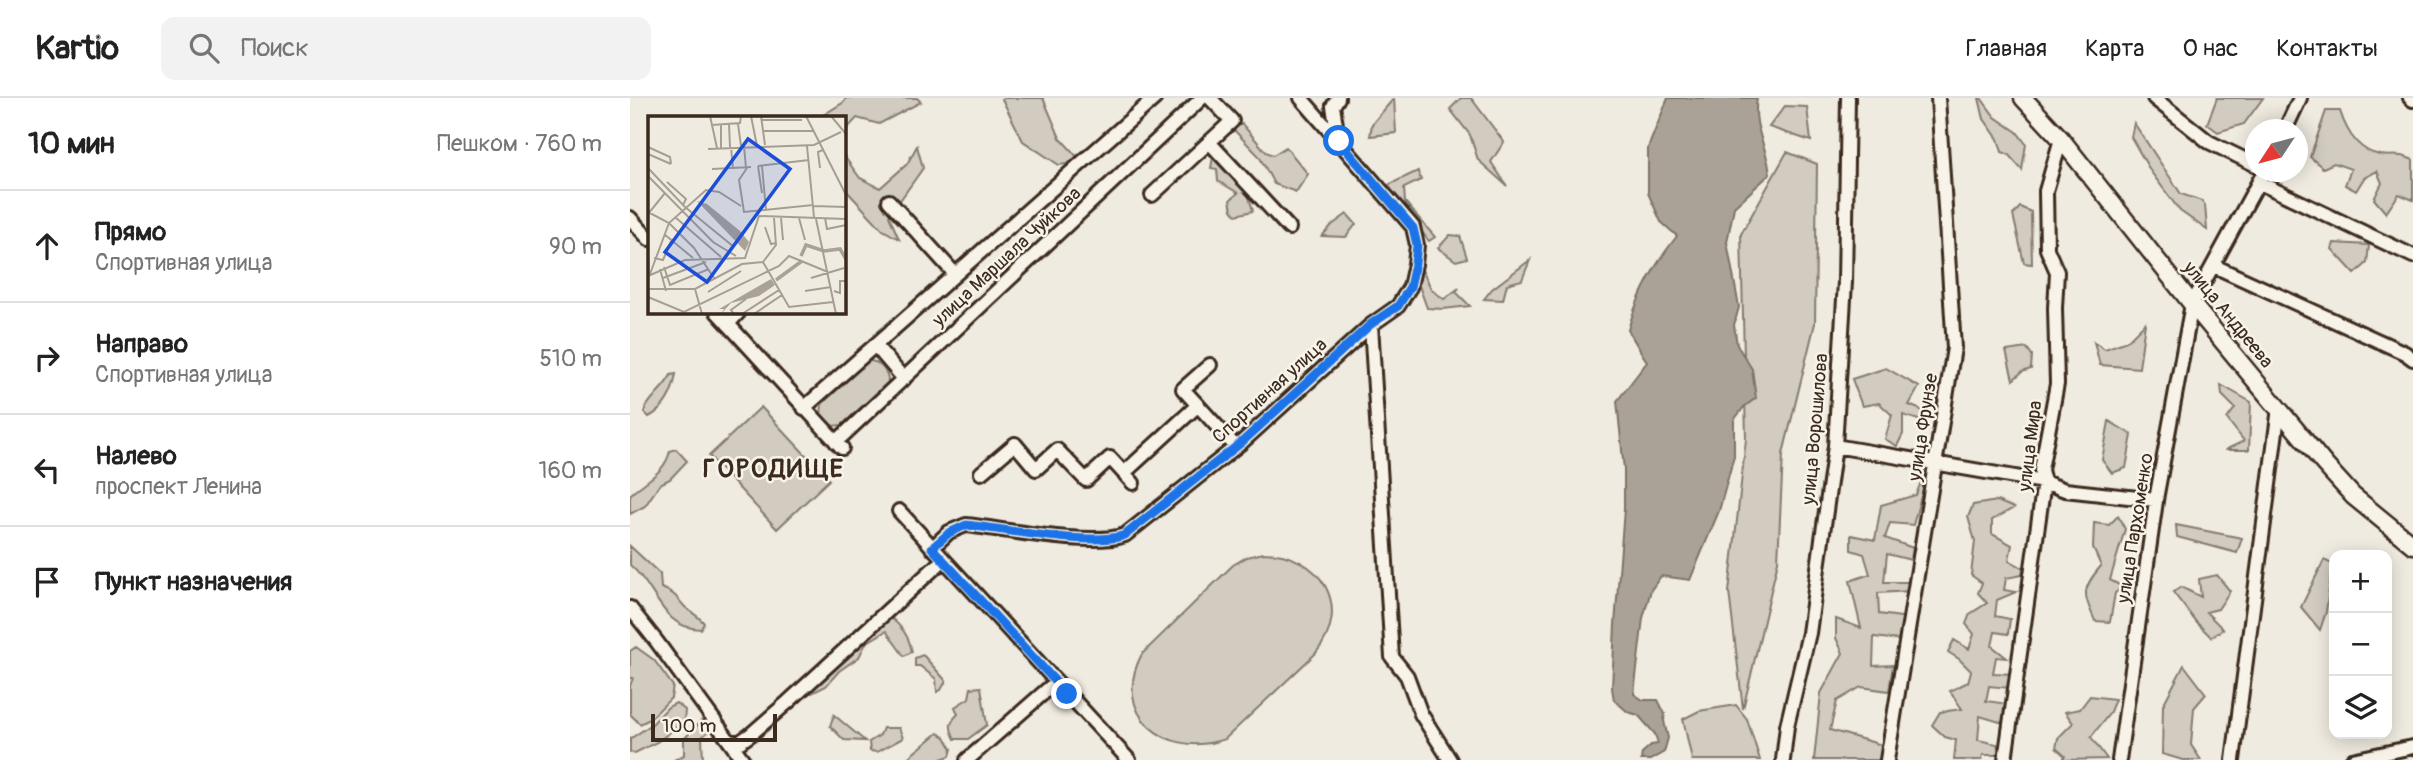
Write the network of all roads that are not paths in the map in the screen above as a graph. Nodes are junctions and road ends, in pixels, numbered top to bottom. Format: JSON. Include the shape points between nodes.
{"nodes":[{"id":1,"x":1155,"y":98,"type":"edge"},
{"id":2,"x":1202,"y":98,"type":"edge"},
{"id":3,"x":1210,"y":98,"type":"edge"},
{"id":4,"x":1301,"y":98,"type":"edge"},
{"id":5,"x":1338,"y":98,"type":"edge"},
{"id":6,"x":1848,"y":98,"type":"edge"},
{"id":7,"x":1938,"y":98,"type":"edge"},
{"id":8,"x":2023,"y":98,"type":"edge"},
{"id":9,"x":2154,"y":98,"type":"edge"},
{"id":10,"x":2300,"y":98,"type":"edge"},
{"id":11,"x":2290,"y":119,"type":"edge"},
{"id":12,"x":2061,"y":139,"type":"junction"},
{"id":13,"x":1339,"y":141,"type":"junction"},
{"id":14,"x":1209,"y":142,"type":"junction"},
{"id":15,"x":2245,"y":160,"type":"edge"},
{"id":16,"x":2259,"y":182,"type":"edge"},
{"id":17,"x":2272,"y":182,"type":"edge"},
{"id":18,"x":1152,"y":195,"type":"dead end"},
{"id":19,"x":889,"y":201,"type":"dead end"},
{"id":20,"x":630,"y":218,"type":"edge"},
{"id":21,"x":1289,"y":228,"type":"dead end"},
{"id":22,"x":648,"y":238,"type":"edge"},
{"id":23,"x":2413,"y":256,"type":"edge"},
{"id":24,"x":2214,"y":266,"type":"junction"},
{"id":25,"x":955,"y":274,"type":"junction"},
{"id":26,"x":2192,"y":304,"type":"junction"},
{"id":27,"x":718,"y":313,"type":"edge"},
{"id":28,"x":738,"y":313,"type":"edge"},
{"id":29,"x":728,"y":324,"type":"junction"},
{"id":30,"x":1371,"y":324,"type":"junction"},
{"id":31,"x":875,"y":345,"type":"junction"},
{"id":32,"x":2413,"y":359,"type":"edge"},
{"id":33,"x":1210,"y":365,"type":"dead end"},
{"id":34,"x":904,"y":379,"type":"junction"},
{"id":35,"x":1198,"y":405,"type":"junction"},
{"id":36,"x":804,"y":408,"type":"junction"},
{"id":37,"x":2279,"y":408,"type":"junction"},
{"id":38,"x":1835,"y":446,"type":"junction"},
{"id":39,"x":1236,"y":447,"type":"junction"},
{"id":40,"x":1936,"y":462,"type":"junction"},
{"id":41,"x":981,"y":473,"type":"dead end"},
{"id":42,"x":2044,"y":482,"type":"junction"},
{"id":43,"x":2156,"y":500,"type":"junction"},
{"id":44,"x":899,"y":511,"type":"dead end"},
{"id":45,"x":2413,"y":545,"type":"edge"},
{"id":46,"x":932,"y":548,"type":"junction"},
{"id":47,"x":943,"y":560,"type":"junction"},
{"id":48,"x":630,"y":610,"type":"edge"},
{"id":49,"x":1056,"y":682,"type":"junction"},
{"id":50,"x":732,"y":742,"type":"junction"},
{"id":51,"x":2413,"y":747,"type":"edge"},
{"id":52,"x":743,"y":760,"type":"edge"},
{"id":53,"x":967,"y":760,"type":"edge"},
{"id":54,"x":1129,"y":760,"type":"edge"},
{"id":55,"x":1450,"y":760,"type":"edge"},
{"id":56,"x":1783,"y":760,"type":"edge"},
{"id":57,"x":1887,"y":760,"type":"edge"},
{"id":58,"x":2005,"y":760,"type":"edge"},
{"id":59,"x":2119,"y":760,"type":"edge"},
{"id":60,"x":2233,"y":760,"type":"edge"},
{"id":61,"x":2352,"y":760,"type":"edge"}],
"edges":[{"from":1,"to":25,"type":"street","name":"улица Маршала Чуйкова"},
{"from":2,"to":34,"type":"street","name":"улица Маршала Чуйкова"},
{"from":3,"to":14,"type":"street","via":[[1232,121]]},
{"from":4,"to":13,"type":"street","name":"Спортивная улица"},
{"from":5,"to":13,"type":"street","via":[[1333,106]]},
{"from":6,"to":38,"type":"street","name":"улица Ворошилова"},
{"from":7,"to":40,"type":"street","name":"улица Фрунзе","via":[[1954,348]]},
{"from":8,"to":12,"type":"main road","name":"улица Андреева"},
{"from":9,"to":15,"type":"street","via":[[2209,142]]},
{"from":10,"to":11,"type":"street"},
{"from":12,"to":26,"type":"main road","name":"улица Андреева"},
{"from":12,"to":42,"type":"street","name":"улица Мира","via":[[2046,191],[2047,249],[2057,272],[2057,384],[2041,470]]},
{"from":13,"to":30,"type":"street","name":"Спортивная улица","via":[[1413,228],[1417,245],[1410,287],[1398,306]]},
{"from":14,"to":18,"type":"street"},
{"from":14,"to":21,"type":"street"},
{"from":16,"to":24,"type":"street","name":"улица Пархоменко"},
{"from":17,"to":23,"type":"street"},
{"from":19,"to":25,"type":"street"},
{"from":20,"to":22,"type":"street"},
{"from":24,"to":26,"type":"street","name":"улица Пархоменко"},
{"from":24,"to":32,"type":"street"},
{"from":25,"to":31,"type":"street","name":"улица Маршала Чуйкова"},
{"from":26,"to":37,"type":"main road","name":"улица Андреева"},
{"from":26,"to":43,"type":"street","name":"улица Пархоменко"},
{"from":27,"to":29,"type":"street"},
{"from":28,"to":29,"type":"street"},
{"from":29,"to":36,"type":"street"},
{"from":30,"to":39,"type":"street","name":"Спортивная улица"},
{"from":30,"to":55,"type":"street","via":[[1392,657],[1407,676],[1421,714]]},
{"from":31,"to":34,"type":"street"},
{"from":31,"to":36,"type":"street","name":"улица Маршала Чуйкова"},
{"from":33,"to":35,"type":"street","via":[[1183,389]]},
{"from":34,"to":36,"type":"street","name":"улица Маршала Чуйкова","via":[[839,445]]},
{"from":35,"to":39,"type":"street"},
{"from":35,"to":41,"type":"street","via":[[1128,478],[1110,458],[1086,480],[1057,450],[1036,468],[1015,444]]},
{"from":37,"to":45,"type":"main road","name":"улица Андреева","via":[[2353,496]]},
{"from":37,"to":60,"type":"street"},
{"from":38,"to":40,"type":"street"},
{"from":38,"to":56,"type":"street","name":"улица Ворошилова","via":[[1809,633]]},
{"from":39,"to":46,"type":"street","name":"Спортивная улица","via":[[1125,535],[1112,540],[966,525]]},
{"from":40,"to":42,"type":"street"},
{"from":40,"to":57,"type":"street","name":"улица Фрунзе"},
{"from":42,"to":43,"type":"street","via":[[2065,490]]},
{"from":42,"to":58,"type":"street","name":"улица Мира"},
{"from":43,"to":59,"type":"street","name":"улица Пархоменко"},
{"from":44,"to":46,"type":"street"},
{"from":46,"to":47,"type":"street"},
{"from":47,"to":49,"type":"street"},
{"from":47,"to":50,"type":"street","via":[[750,735]]},
{"from":48,"to":50,"type":"street"},
{"from":49,"to":53,"type":"street"},
{"from":49,"to":54,"type":"street"},
{"from":50,"to":52,"type":"street"},
{"from":51,"to":61,"type":"street"}]}
